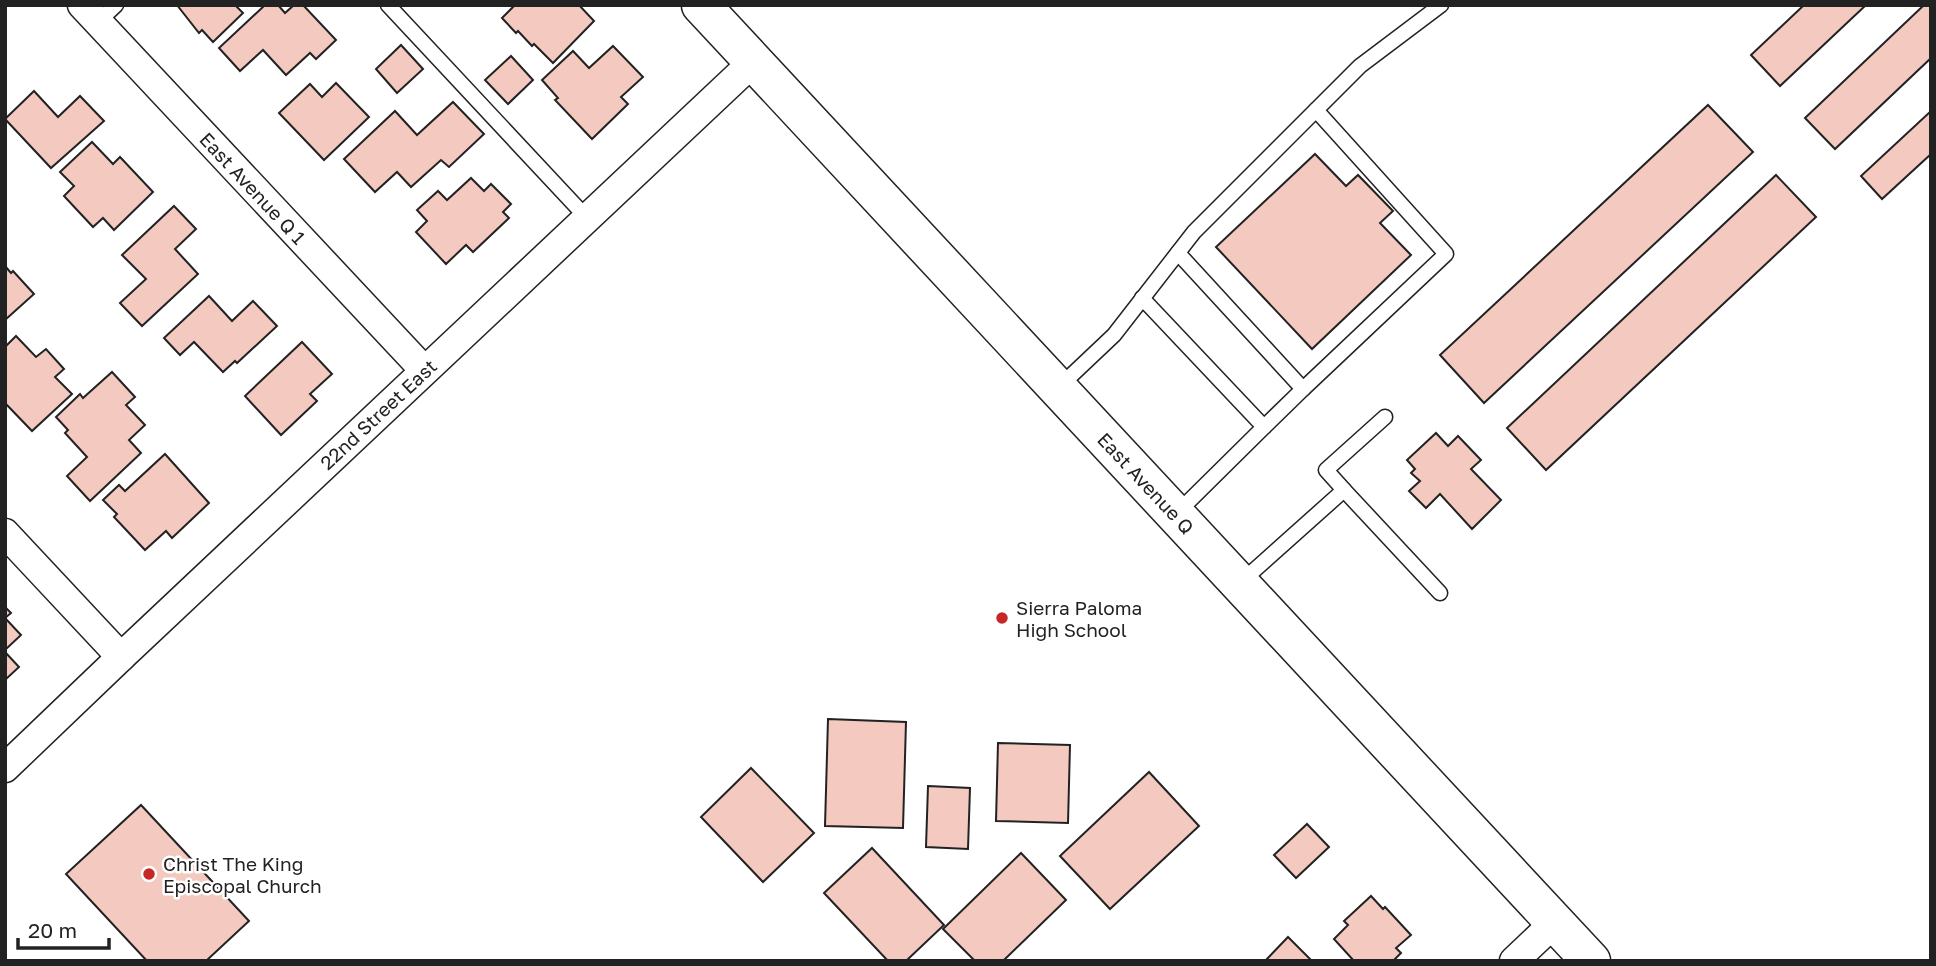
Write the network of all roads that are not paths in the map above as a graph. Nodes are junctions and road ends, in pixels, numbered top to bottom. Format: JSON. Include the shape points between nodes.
{"nodes":[{"id":1,"x":388,"y":5,"type":"edge"},
{"id":2,"x":701,"y":5,"type":"edge"},
{"id":3,"x":1441,"y":5,"type":"edge"},
{"id":4,"x":99,"y":11,"type":"edge"},
{"id":5,"x":753,"y":62,"type":"junction"},
{"id":6,"x":1316,"y":110,"type":"junction"},
{"id":7,"x":587,"y":218,"type":"junction"},
{"id":8,"x":1178,"y":253,"type":"junction"},
{"id":9,"x":1143,"y":298,"type":"junction"},
{"id":10,"x":424,"y":370,"type":"junction"},
{"id":11,"x":1303,"y":388,"type":"junction"},
{"id":12,"x":1058,"y":389,"type":"junction"},
{"id":13,"x":1385,"y":416,"type":"dead end"},
{"id":14,"x":1264,"y":427,"type":"junction"},
{"id":15,"x":1344,"y":490,"type":"junction"},
{"id":16,"x":1175,"y":515,"type":"junction"},
{"id":17,"x":5,"y":533,"type":"edge"},
{"id":18,"x":1239,"y":584,"type":"junction"},
{"id":19,"x":1440,"y":593,"type":"dead end"},
{"id":20,"x":121,"y":657,"type":"junction"},
{"id":21,"x":5,"y":768,"type":"edge"},
{"id":22,"x":1555,"y":922,"type":"junction"},
{"id":23,"x":1514,"y":961,"type":"edge"},
{"id":24,"x":1591,"y":961,"type":"edge"}],
"edges":[{"from":1,"to":7,"type":"lane"},
{"from":2,"to":5,"type":"main road","name":"East Avenue Q"},
{"from":3,"to":6,"type":"lane","via":[[1360,66]]},
{"from":4,"to":10,"type":"street","name":"East Avenue Q 1"},
{"from":5,"to":7,"type":"street","name":"22nd Street East"},
{"from":5,"to":12,"type":"main road","name":"East Avenue Q"},
{"from":6,"to":8,"type":"lane"},
{"from":6,"to":11,"type":"lane","via":[[1446,254]]},
{"from":7,"to":10,"type":"street","name":"22nd Street East"},
{"from":8,"to":9,"type":"lane"},
{"from":8,"to":11,"type":"lane"},
{"from":9,"to":12,"type":"lane"},
{"from":9,"to":14,"type":"lane"},
{"from":10,"to":20,"type":"street","name":"22nd Street East"},
{"from":11,"to":14,"type":"lane"},
{"from":12,"to":16,"type":"main road","name":"East Avenue Q"},
{"from":13,"to":15,"type":"lane","via":[[1326,470]]},
{"from":14,"to":16,"type":"lane"},
{"from":15,"to":18,"type":"lane"},
{"from":15,"to":19,"type":"lane"},
{"from":16,"to":18,"type":"main road","name":"East Avenue Q"},
{"from":17,"to":20,"type":"street"},
{"from":18,"to":22,"type":"main road","name":"East Avenue Q"},
{"from":20,"to":21,"type":"street","name":"22nd Street East"},
{"from":22,"to":23,"type":"street"},
{"from":22,"to":24,"type":"main road","name":"East Avenue Q"}]}
